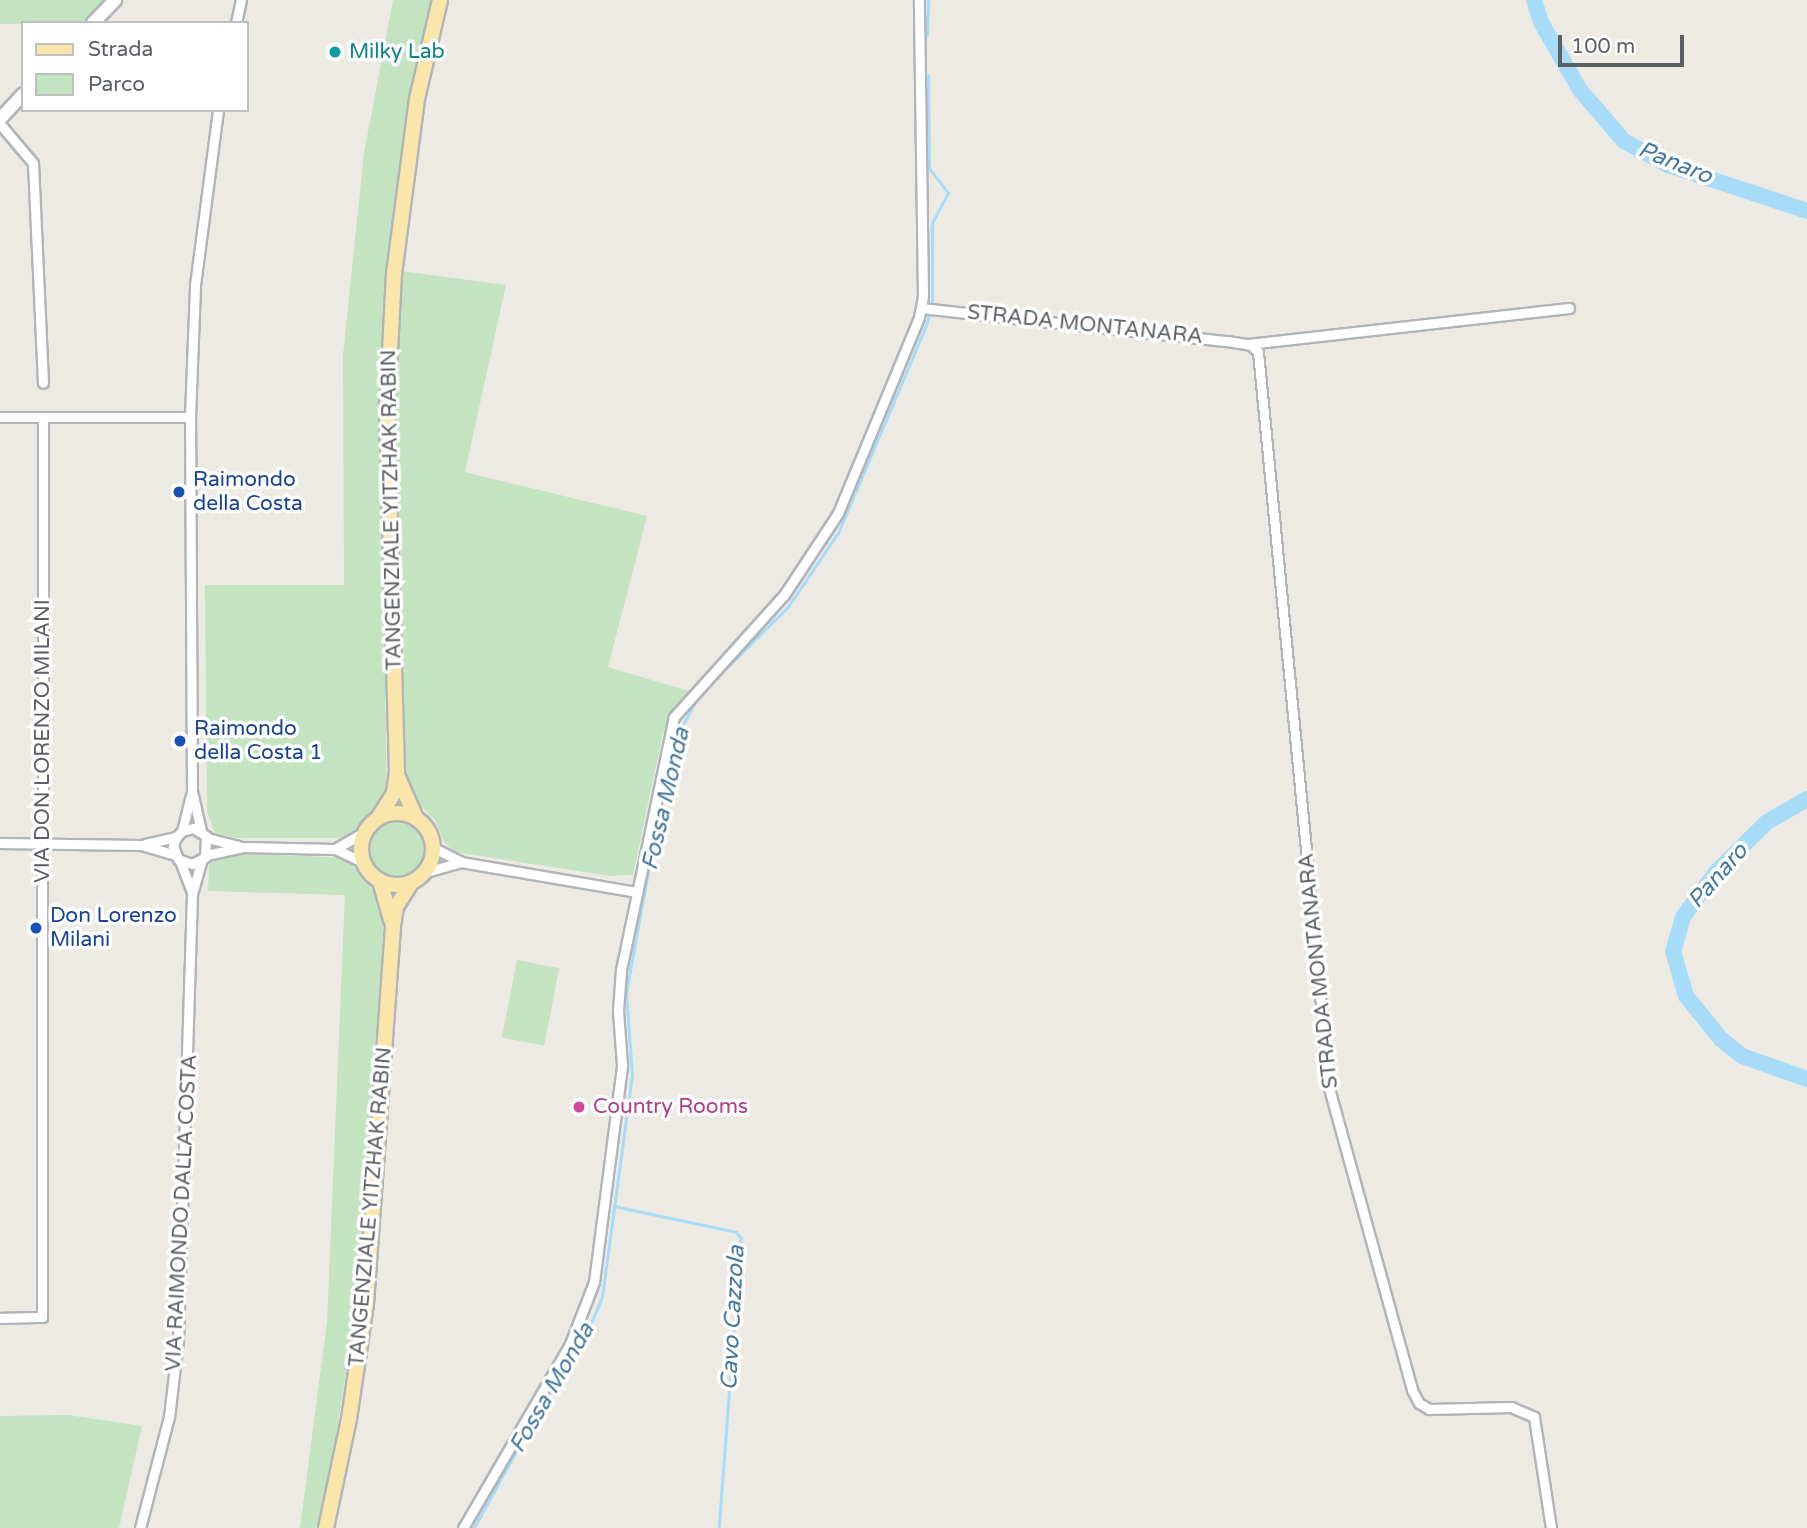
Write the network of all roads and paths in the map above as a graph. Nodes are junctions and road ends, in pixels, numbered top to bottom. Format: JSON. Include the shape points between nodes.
{"nodes":[{"id":1,"x":115,"y":0,"type":"edge"},
{"id":2,"x":241,"y":0,"type":"edge"},
{"id":3,"x":440,"y":0,"type":"edge"},
{"id":4,"x":919,"y":0,"type":"edge"},
{"id":5,"x":95,"y":21,"type":"edge"},
{"id":6,"x":236,"y":21,"type":"edge"},
{"id":7,"x":21,"y":96,"type":"edge"},
{"id":8,"x":218,"y":112,"type":"edge"},
{"id":9,"x":0,"y":118,"type":"edge"},
{"id":10,"x":0,"y":124,"type":"edge"},
{"id":11,"x":927,"y":308,"type":"junction"},
{"id":12,"x":1569,"y":308,"type":"dead end"},
{"id":13,"x":1248,"y":344,"type":"junction"},
{"id":14,"x":43,"y":383,"type":"dead end"},
{"id":15,"x":0,"y":417,"type":"edge"},
{"id":16,"x":190,"y":417,"type":"junction"},
{"id":17,"x":43,"y":418,"type":"junction"},
{"id":18,"x":397,"y":772,"type":"junction"},
{"id":19,"x":192,"y":791,"type":"junction"},
{"id":20,"x":378,"y":818,"type":"junction"},
{"id":21,"x":416,"y":818,"type":"junction"},
{"id":22,"x":366,"y":831,"type":"junction"},
{"id":23,"x":179,"y":834,"type":"junction"},
{"id":24,"x":204,"y":834,"type":"junction"},
{"id":25,"x":44,"y":842,"type":"junction"},
{"id":26,"x":0,"y":843,"type":"edge"},
{"id":27,"x":141,"y":845,"type":"junction"},
{"id":28,"x":243,"y":847,"type":"junction"},
{"id":29,"x":434,"y":848,"type":"junction"},
{"id":30,"x":335,"y":849,"type":"junction"},
{"id":31,"x":178,"y":858,"type":"junction"},
{"id":32,"x":204,"y":858,"type":"junction"},
{"id":33,"x":363,"y":862,"type":"junction"},
{"id":34,"x":461,"y":862,"type":"junction"},
{"id":35,"x":426,"y":872,"type":"junction"},
{"id":36,"x":380,"y":881,"type":"junction"},
{"id":37,"x":411,"y":883,"type":"junction"},
{"id":38,"x":637,"y":892,"type":"junction"},
{"id":39,"x":192,"y":894,"type":"junction"},
{"id":40,"x":393,"y":926,"type":"junction"},
{"id":41,"x":0,"y":1318,"type":"edge"},
{"id":42,"x":140,"y":1528,"type":"edge"},
{"id":43,"x":326,"y":1528,"type":"edge"},
{"id":44,"x":463,"y":1528,"type":"edge"},
{"id":45,"x":1551,"y":1528,"type":"edge"}],
"edges":[{"from":1,"to":5,"type":"main road"},
{"from":2,"to":6,"type":"street"},
{"from":3,"to":18,"type":"main road","name":"TANGENZIALE YITZHAK RABIN","via":[[405,176],[388,365]]},
{"from":4,"to":11,"type":"street"},
{"from":7,"to":9,"type":"main road"},
{"from":8,"to":16,"type":"street","via":[[195,285]]},
{"from":10,"to":14,"type":"street","via":[[33,163]]},
{"from":11,"to":13,"type":"street","name":"STRADA MONTANARA"},
{"from":11,"to":38,"type":"street","via":[[838,513],[784,595],[674,717]]},
{"from":12,"to":13,"type":"street","name":"STRADA MONTANARA"},
{"from":13,"to":45,"type":"street","name":"STRADA MONTANARA","via":[[1258,352],[1261,365],[1329,1088],[1412,1390],[1429,1409],[1511,1408],[1534,1417]]},
{"from":15,"to":17,"type":"street"},
{"from":16,"to":17,"type":"street"},
{"from":16,"to":19,"type":"street"},
{"from":17,"to":25,"type":"street","name":"VIA DON LORENZO MILANI"},
{"from":18,"to":20,"type":"main road","name":"TANGENZIALE YITZHAK RABIN","via":[[394,793]]},
{"from":18,"to":21,"type":"main road","name":"TANGENZIALE YITZHAK RABIN"},
{"from":19,"to":23,"type":"street"},
{"from":19,"to":24,"type":"street"},
{"from":20,"to":21,"type":"main road","via":[[397,813]]},
{"from":20,"to":22,"type":"main road","name":"TANGENZIALE YITZHAK RABIN"},
{"from":21,"to":29,"type":"main road","name":"TANGENZIALE YITZHAK RABIN","via":[[429,831]]},
{"from":22,"to":30,"type":"street"},
{"from":22,"to":33,"type":"main road"},
{"from":23,"to":24,"type":"street"},
{"from":23,"to":27,"type":"street"},
{"from":23,"to":31,"type":"street"},
{"from":24,"to":28,"type":"street"},
{"from":24,"to":32,"type":"street"},
{"from":25,"to":26,"type":"street"},
{"from":25,"to":27,"type":"street"},
{"from":25,"to":41,"type":"street","name":"VIA DON LORENZO MILANI","via":[[42,1317]]},
{"from":27,"to":31,"type":"street"},
{"from":28,"to":30,"type":"street"},
{"from":28,"to":32,"type":"street"},
{"from":29,"to":34,"type":"street"},
{"from":29,"to":35,"type":"main road"},
{"from":30,"to":33,"type":"street"},
{"from":31,"to":32,"type":"street","via":[[192,864]]},
{"from":31,"to":39,"type":"street"},
{"from":32,"to":39,"type":"street"},
{"from":33,"to":36,"type":"main road","name":"TANGENZIALE YITZHAK RABIN"},
{"from":34,"to":35,"type":"street"},
{"from":34,"to":38,"type":"street"},
{"from":35,"to":37,"type":"main road","name":"TANGENZIALE YITZHAK RABIN"},
{"from":36,"to":37,"type":"main road"},
{"from":36,"to":40,"type":"main road","name":"TANGENZIALE YITZHAK RABIN"},
{"from":37,"to":40,"type":"main road","name":"TANGENZIALE YITZHAK RABIN","via":[[397,907]]},
{"from":38,"to":44,"type":"street","via":[[618,995],[622,1072],[590,1295],[570,1344]]},
{"from":39,"to":42,"type":"street","name":"VIA RAIMONDO DALLA COSTA","via":[[178,1340],[169,1417]]},
{"from":40,"to":43,"type":"main road","name":"TANGENZIALE YITZHAK RABIN","via":[[366,1304]]}]}
